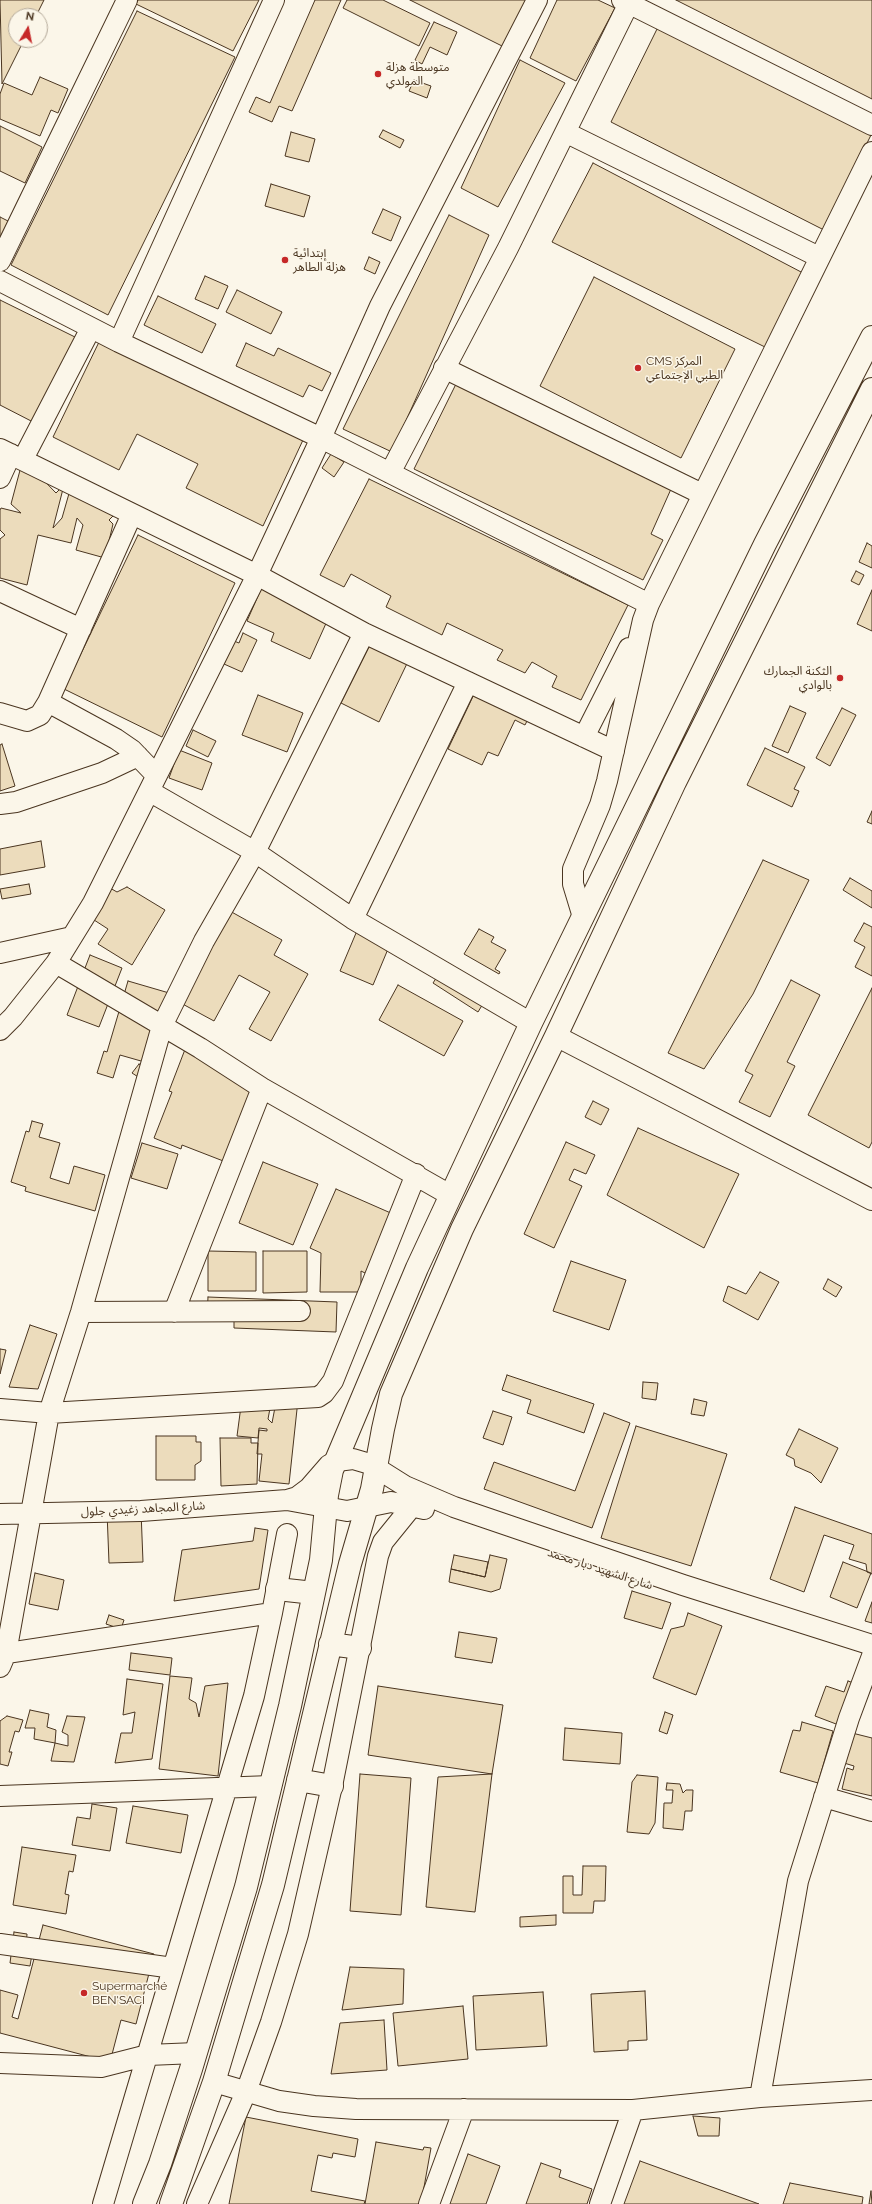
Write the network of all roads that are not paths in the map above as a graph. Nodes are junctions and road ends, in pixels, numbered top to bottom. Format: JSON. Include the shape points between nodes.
{"nodes":[{"id":1,"x":127,"y":0,"type":"edge"},
{"id":2,"x":274,"y":0,"type":"edge"},
{"id":3,"x":537,"y":0,"type":"edge"},
{"id":4,"x":625,"y":2,"type":"edge"},
{"id":5,"x":872,"y":125,"type":"edge"},
{"id":6,"x":567,"y":133,"type":"junction"},
{"id":7,"x":872,"y":152,"type":"edge"},
{"id":8,"x":820,"y":257,"type":"junction"},
{"id":9,"x":0,"y":261,"type":"edge"},
{"id":10,"x":0,"y":281,"type":"edge"},
{"id":11,"x":91,"y":328,"type":"junction"},
{"id":12,"x":872,"y":337,"type":"edge"},
{"id":13,"x":119,"y":342,"type":"junction"},
{"id":14,"x":444,"y":368,"type":"junction"},
{"id":15,"x":872,"y":389,"type":"edge"},
{"id":16,"x":322,"y":438,"type":"junction"},
{"id":17,"x":11,"y":454,"type":"edge"},
{"id":18,"x":390,"y":473,"type":"junction"},
{"id":19,"x":0,"y":478,"type":"edge"},
{"id":20,"x":702,"y":494,"type":"junction"},
{"id":21,"x":132,"y":514,"type":"junction"},
{"id":22,"x":257,"y":575,"type":"junction"},
{"id":23,"x":0,"y":590,"type":"edge"},
{"id":24,"x":646,"y":612,"type":"junction"},
{"id":25,"x":81,"y":629,"type":"junction"},
{"id":26,"x":364,"y":633,"type":"junction"},
{"id":27,"x":468,"y":682,"type":"junction"},
{"id":28,"x":48,"y":702,"type":"junction"},
{"id":29,"x":0,"y":713,"type":"edge"},
{"id":30,"x":584,"y":737,"type":"junction"},
{"id":31,"x":614,"y":751,"type":"junction"},
{"id":32,"x":138,"y":756,"type":"junction"},
{"id":33,"x":153,"y":783,"type":"junction"},
{"id":34,"x":0,"y":804,"type":"edge"},
{"id":35,"x":255,"y":852,"type":"junction"},
{"id":36,"x":583,"y":917,"type":"junction"},
{"id":37,"x":353,"y":919,"type":"junction"},
{"id":38,"x":72,"y":937,"type":"junction"},
{"id":39,"x":0,"y":952,"type":"edge"},
{"id":40,"x":56,"y":963,"type":"junction"},
{"id":41,"x":531,"y":1023,"type":"junction"},
{"id":42,"x":162,"y":1026,"type":"junction"},
{"id":43,"x":0,"y":1030,"type":"edge"},
{"id":44,"x":556,"y":1036,"type":"junction"},
{"id":45,"x":262,"y":1088,"type":"junction"},
{"id":46,"x":416,"y":1174,"type":"junction"},
{"id":47,"x":450,"y":1195,"type":"junction"},
{"id":48,"x":872,"y":1200,"type":"edge"},
{"id":49,"x":300,"y":1311,"type":"dead end"},
{"id":50,"x":81,"y":1312,"type":"junction"},
{"id":51,"x":174,"y":1312,"type":"junction"},
{"id":52,"x":0,"y":1409,"type":"edge"},
{"id":53,"x":49,"y":1413,"type":"junction"},
{"id":54,"x":337,"y":1461,"type":"junction"},
{"id":55,"x":377,"y":1468,"type":"junction"},
{"id":56,"x":287,"y":1500,"type":"junction"},
{"id":57,"x":413,"y":1505,"type":"junction"},
{"id":58,"x":368,"y":1507,"type":"junction"},
{"id":59,"x":326,"y":1508,"type":"junction"},
{"id":60,"x":31,"y":1513,"type":"junction"},
{"id":61,"x":0,"y":1514,"type":"edge"},
{"id":62,"x":504,"y":1531,"type":"junction"},
{"id":63,"x":287,"y":1534,"type":"dead end"},
{"id":64,"x":277,"y":1589,"type":"junction"},
{"id":65,"x":314,"y":1593,"type":"junction"},
{"id":66,"x":272,"y":1613,"type":"junction"},
{"id":67,"x":330,"y":1644,"type":"junction"},
{"id":68,"x":872,"y":1645,"type":"edge"},
{"id":69,"x":360,"y":1648,"type":"junction"},
{"id":70,"x":872,"y":1656,"type":"edge"},
{"id":71,"x":2,"y":1658,"type":"edge"},
{"id":72,"x":298,"y":1780,"type":"junction"},
{"id":73,"x":271,"y":1786,"type":"junction"},
{"id":74,"x":332,"y":1786,"type":"junction"},
{"id":75,"x":227,"y":1789,"type":"junction"},
{"id":76,"x":0,"y":1796,"type":"edge"},
{"id":77,"x":824,"y":1797,"type":"junction"},
{"id":78,"x":872,"y":1811,"type":"edge"},
{"id":79,"x":0,"y":1944,"type":"edge"},
{"id":80,"x":173,"y":1968,"type":"junction"},
{"id":81,"x":196,"y":2053,"type":"junction"},
{"id":82,"x":148,"y":2055,"type":"junction"},
{"id":83,"x":0,"y":2064,"type":"edge"},
{"id":84,"x":214,"y":2082,"type":"junction"},
{"id":85,"x":872,"y":2090,"type":"edge"},
{"id":86,"x":246,"y":2092,"type":"junction"},
{"id":87,"x":760,"y":2097,"type":"junction"},
{"id":88,"x":464,"y":2109,"type":"junction"},
{"id":89,"x":633,"y":2110,"type":"junction"},
{"id":90,"x":103,"y":2204,"type":"edge"},
{"id":91,"x":144,"y":2204,"type":"edge"},
{"id":92,"x":171,"y":2204,"type":"edge"},
{"id":93,"x":197,"y":2204,"type":"edge"},
{"id":94,"x":429,"y":2204,"type":"edge"},
{"id":95,"x":600,"y":2204,"type":"edge"}],
"edges":[{"from":1,"to":9,"type":"street"},
{"from":2,"to":13,"type":"street"},
{"from":3,"to":16,"type":"street","via":[[380,306]]},
{"from":4,"to":5,"type":"street"},
{"from":4,"to":6,"type":"street"},
{"from":6,"to":8,"type":"street"},
{"from":6,"to":14,"type":"street"},
{"from":7,"to":8,"type":"street"},
{"from":8,"to":20,"type":"street"},
{"from":10,"to":11,"type":"street"},
{"from":11,"to":13,"type":"street"},
{"from":11,"to":17,"type":"street"},
{"from":12,"to":36,"type":"main road","via":[[764,544]]},
{"from":13,"to":16,"type":"street"},
{"from":14,"to":18,"type":"street"},
{"from":14,"to":20,"type":"street"},
{"from":15,"to":44,"type":"main road","via":[[675,782]]},
{"from":16,"to":18,"type":"street"},
{"from":16,"to":22,"type":"street"},
{"from":17,"to":19,"type":"street"},
{"from":17,"to":21,"type":"street"},
{"from":18,"to":24,"type":"street"},
{"from":20,"to":24,"type":"street"},
{"from":21,"to":22,"type":"street"},
{"from":21,"to":25,"type":"street"},
{"from":22,"to":26,"type":"street"},
{"from":22,"to":33,"type":"street"},
{"from":23,"to":25,"type":"street"},
{"from":24,"to":30,"type":"street"},
{"from":24,"to":31,"type":"street"},
{"from":25,"to":28,"type":"street"},
{"from":26,"to":27,"type":"street"},
{"from":26,"to":35,"type":"street"},
{"from":27,"to":30,"type":"street"},
{"from":27,"to":37,"type":"street"},
{"from":28,"to":29,"type":"street","via":[[40,715],[27,721]]},
{"from":28,"to":32,"type":"street","via":[[116,739]]},
{"from":30,"to":31,"type":"street"},
{"from":31,"to":36,"type":"street","via":[[600,805],[572,874]]},
{"from":32,"to":33,"type":"street"},
{"from":32,"to":34,"type":"street","via":[[95,775],[16,802]]},
{"from":33,"to":35,"type":"street"},
{"from":33,"to":38,"type":"street","via":[[93,903]]},
{"from":35,"to":37,"type":"street"},
{"from":35,"to":42,"type":"street","via":[[204,940]]},
{"from":36,"to":41,"type":"main road"},
{"from":37,"to":41,"type":"street"},
{"from":38,"to":39,"type":"street"},
{"from":38,"to":40,"type":"street"},
{"from":40,"to":42,"type":"street"},
{"from":40,"to":43,"type":"street"},
{"from":41,"to":47,"type":"main road"},
{"from":42,"to":45,"type":"street"},
{"from":42,"to":50,"type":"street"},
{"from":44,"to":48,"type":"street"},
{"from":44,"to":55,"type":"main road","via":[[462,1229],[391,1394]]},
{"from":45,"to":46,"type":"street"},
{"from":45,"to":51,"type":"street"},
{"from":46,"to":47,"type":"street"},
{"from":46,"to":53,"type":"street","via":[[333,1381],[324,1393],[318,1396]]},
{"from":47,"to":54,"type":"main road","via":[[390,1329]]},
{"from":49,"to":51,"type":"street"},
{"from":50,"to":51,"type":"street"},
{"from":50,"to":53,"type":"street"},
{"from":52,"to":53,"type":"street"},
{"from":53,"to":60,"type":"street"},
{"from":54,"to":55,"type":"street","name":"شارع الشهيد دبار محمد","via":[[353,1459]]},
{"from":54,"to":56,"type":"street","name":"شارع المجاهد زغيدي جلول","via":[[323,1471],[309,1488],[297,1497]]},
{"from":54,"to":59,"type":"main road","via":[[329,1483]]},
{"from":55,"to":58,"type":"main road"},
{"from":55,"to":62,"type":"street","name":"شارع الشهيد دبار محمد","via":[[395,1481]]},
{"from":56,"to":59,"type":"street","name":"شارع المجاهد زغيدي جلول"},
{"from":56,"to":60,"type":"street","name":"شارع المجاهد زغيدي جلول","via":[[140,1511]]},
{"from":57,"to":58,"type":"street","name":"شارع الشهيد دبار محمد","via":[[391,1502]]},
{"from":57,"to":62,"type":"street","name":"شارع الشهيد دبار محمد"},
{"from":57,"to":69,"type":"street","via":[[383,1542]]},
{"from":58,"to":59,"type":"street","name":"شارع الشهيد دبار محمد","via":[[347,1511]]},
{"from":58,"to":67,"type":"main road","via":[[353,1552]]},
{"from":59,"to":65,"type":"main road","via":[[322,1552]]},
{"from":60,"to":61,"type":"street","name":"شارع المجاهد زغيدي جلول"},
{"from":60,"to":71,"type":"street"},
{"from":62,"to":68,"type":"street","name":"شارع الشهيد دبار محمد"},
{"from":62,"to":70,"type":"street","name":"شارع الشهيد دبار محمد"},
{"from":63,"to":64,"type":"street"},
{"from":64,"to":65,"type":"main road"},
{"from":64,"to":66,"type":"street"},
{"from":65,"to":73,"type":"main road"},
{"from":66,"to":71,"type":"street"},
{"from":66,"to":75,"type":"street","via":[[254,1696]]},
{"from":67,"to":69,"type":"main road"},
{"from":67,"to":72,"type":"main road"},
{"from":69,"to":74,"type":"street"},
{"from":70,"to":77,"type":"street"},
{"from":72,"to":74,"type":"main road"},
{"from":72,"to":84,"type":"main road","via":[[273,1885]]},
{"from":73,"to":75,"type":"street"},
{"from":73,"to":81,"type":"main road","via":[[237,1919]]},
{"from":74,"to":86,"type":"street","via":[[298,1934]]},
{"from":75,"to":76,"type":"street"},
{"from":75,"to":80,"type":"street"},
{"from":77,"to":78,"type":"street"},
{"from":77,"to":87,"type":"street","via":[[798,1881]]},
{"from":79,"to":80,"type":"street"},
{"from":80,"to":82,"type":"street"},
{"from":81,"to":82,"type":"street"},
{"from":81,"to":91,"type":"main road","via":[[160,2164]]},
{"from":82,"to":83,"type":"street","via":[[101,2067]]},
{"from":82,"to":90,"type":"street"},
{"from":84,"to":86,"type":"street"},
{"from":84,"to":92,"type":"main road"},
{"from":85,"to":87,"type":"street"},
{"from":86,"to":88,"type":"street","via":[[279,2101],[314,2106],[356,2109]]},
{"from":86,"to":93,"type":"street"},
{"from":87,"to":89,"type":"street"},
{"from":88,"to":89,"type":"street"},
{"from":88,"to":94,"type":"street"},
{"from":89,"to":95,"type":"street"}]}
